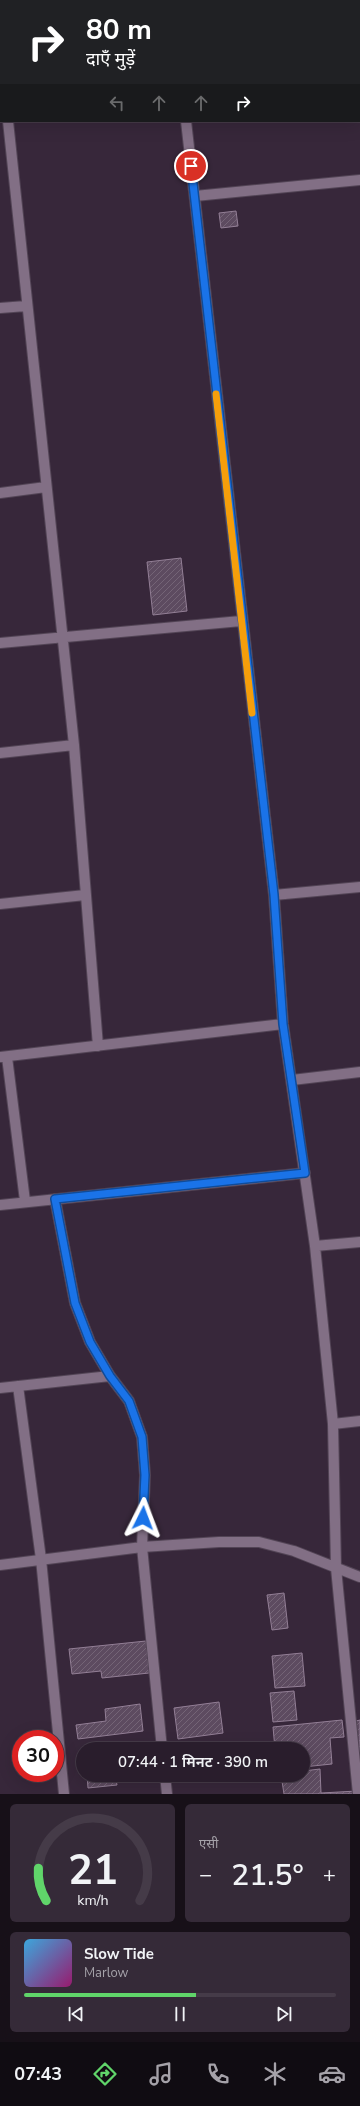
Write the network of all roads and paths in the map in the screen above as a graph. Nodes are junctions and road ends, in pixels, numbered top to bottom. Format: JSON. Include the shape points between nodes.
{"nodes":[{"id":1,"x":186,"y":122,"type":"edge"},
{"id":2,"x":6,"y":124,"type":"edge"},
{"id":3,"x":360,"y":180,"type":"edge"},
{"id":4,"x":195,"y":196,"type":"junction"},
{"id":5,"x":26,"y":306,"type":"junction"},
{"id":6,"x":0,"y":308,"type":"edge"},
{"id":7,"x":46,"y":487,"type":"junction"},
{"id":8,"x":0,"y":493,"type":"edge"},
{"id":9,"x":241,"y":621,"type":"junction"},
{"id":10,"x":63,"y":636,"type":"junction"},
{"id":11,"x":0,"y":644,"type":"edge"},
{"id":12,"x":74,"y":745,"type":"junction"},
{"id":13,"x":0,"y":753,"type":"edge"},
{"id":14,"x":360,"y":887,"type":"edge"},
{"id":15,"x":86,"y":895,"type":"junction"},
{"id":16,"x":274,"y":895,"type":"junction"},
{"id":17,"x":0,"y":904,"type":"edge"},
{"id":18,"x":283,"y":1024,"type":"junction"},
{"id":19,"x":98,"y":1046,"type":"junction"},
{"id":20,"x":3,"y":1057,"type":"edge"},
{"id":21,"x":360,"y":1072,"type":"edge"},
{"id":22,"x":292,"y":1080,"type":"junction"},
{"id":23,"x":305,"y":1173,"type":"junction"},
{"id":24,"x":55,"y":1199,"type":"junction"},
{"id":25,"x":25,"y":1201,"type":"junction"},
{"id":26,"x":0,"y":1205,"type":"edge"},
{"id":27,"x":360,"y":1242,"type":"edge"},
{"id":28,"x":315,"y":1246,"type":"junction"},
{"id":29,"x":110,"y":1376,"type":"junction"},
{"id":30,"x":18,"y":1386,"type":"junction"},
{"id":31,"x":0,"y":1388,"type":"edge"},
{"id":32,"x":360,"y":1421,"type":"edge"},
{"id":33,"x":333,"y":1424,"type":"junction"},
{"id":34,"x":142,"y":1547,"type":"junction"},
{"id":35,"x":40,"y":1559,"type":"junction"},
{"id":36,"x":0,"y":1565,"type":"edge"},
{"id":37,"x":336,"y":1568,"type":"junction"},
{"id":38,"x":360,"y":1577,"type":"edge"},
{"id":39,"x":161,"y":1742,"type":"edge"},
{"id":40,"x":166,"y":1782,"type":"edge"},
{"id":41,"x":64,"y":1794,"type":"edge"},
{"id":42,"x":167,"y":1794,"type":"edge"},
{"id":43,"x":358,"y":1794,"type":"edge"}],
"edges":[{"from":1,"to":4,"type":"street"},
{"from":2,"to":5,"type":"street"},
{"from":3,"to":4,"type":"street"},
{"from":4,"to":9,"type":"street"},
{"from":5,"to":6,"type":"street"},
{"from":5,"to":7,"type":"street"},
{"from":7,"to":8,"type":"street"},
{"from":7,"to":10,"type":"street"},
{"from":9,"to":10,"type":"street"},
{"from":9,"to":16,"type":"street"},
{"from":10,"to":11,"type":"street"},
{"from":10,"to":12,"type":"street"},
{"from":12,"to":13,"type":"street"},
{"from":12,"to":15,"type":"street"},
{"from":14,"to":16,"type":"street"},
{"from":15,"to":17,"type":"street"},
{"from":15,"to":19,"type":"street"},
{"from":16,"to":18,"type":"street"},
{"from":18,"to":19,"type":"street"},
{"from":18,"to":22,"type":"street"},
{"from":19,"to":20,"type":"street"},
{"from":20,"to":25,"type":"street"},
{"from":21,"to":22,"type":"street"},
{"from":22,"to":23,"type":"street"},
{"from":23,"to":24,"type":"street"},
{"from":23,"to":28,"type":"street"},
{"from":24,"to":25,"type":"street"},
{"from":24,"to":29,"type":"street","via":[[75,1303],[90,1342]]},
{"from":25,"to":26,"type":"street"},
{"from":27,"to":28,"type":"street"},
{"from":28,"to":33,"type":"street"},
{"from":29,"to":30,"type":"street"},
{"from":29,"to":34,"type":"street","via":[[129,1401],[142,1437],[145,1475]]},
{"from":30,"to":31,"type":"street"},
{"from":30,"to":35,"type":"street"},
{"from":32,"to":33,"type":"street"},
{"from":33,"to":37,"type":"street"},
{"from":34,"to":35,"type":"street"},
{"from":34,"to":37,"type":"street","via":[[259,1542],[294,1550]]},
{"from":34,"to":39,"type":"street"},
{"from":35,"to":36,"type":"street"},
{"from":35,"to":41,"type":"street"},
{"from":37,"to":38,"type":"street"},
{"from":37,"to":43,"type":"street"},
{"from":40,"to":42,"type":"street"}]}
